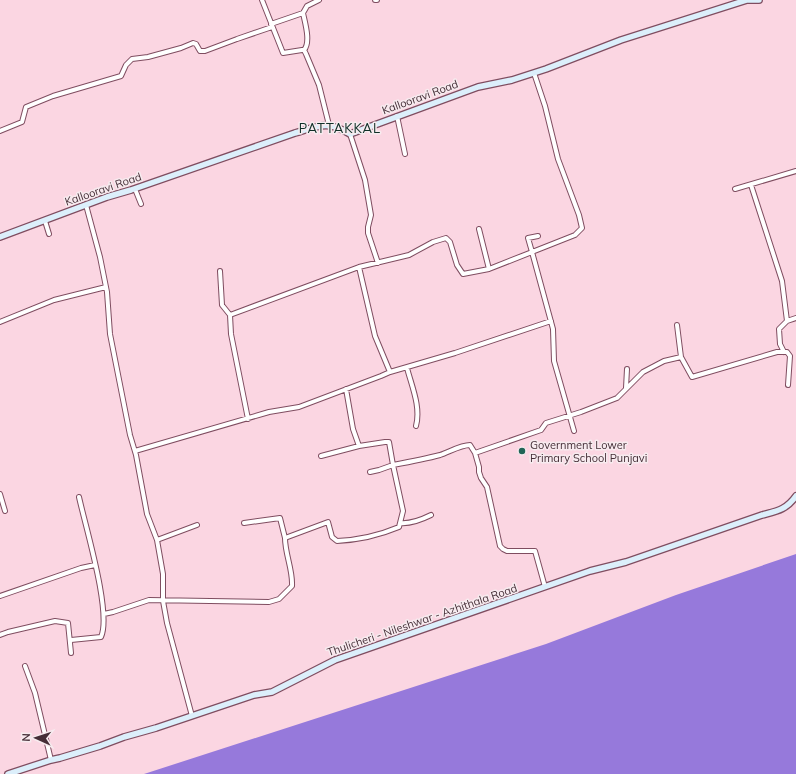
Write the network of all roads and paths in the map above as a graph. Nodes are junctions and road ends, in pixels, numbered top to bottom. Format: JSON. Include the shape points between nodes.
{"nodes":[{"id":1,"x":262,"y":0,"type":"edge"},
{"id":2,"x":319,"y":0,"type":"edge"},
{"id":3,"x":759,"y":0,"type":"edge"},
{"id":4,"x":303,"y":12,"type":"junction"},
{"id":5,"x":271,"y":26,"type":"junction"},
{"id":6,"x":304,"y":50,"type":"junction"},
{"id":7,"x":534,"y":73,"type":"junction"},
{"id":8,"x":397,"y":116,"type":"junction"},
{"id":9,"x":329,"y":125,"type":"junction"},
{"id":10,"x":0,"y":131,"type":"edge"},
{"id":11,"x":350,"y":134,"type":"junction"},
{"id":12,"x":405,"y":154,"type":"dead end"},
{"id":13,"x":796,"y":171,"type":"edge"},
{"id":14,"x":751,"y":185,"type":"junction"},
{"id":15,"x":135,"y":189,"type":"junction"},
{"id":16,"x":735,"y":189,"type":"dead end"},
{"id":17,"x":141,"y":204,"type":"dead end"},
{"id":18,"x":86,"y":205,"type":"junction"},
{"id":19,"x":45,"y":221,"type":"junction"},
{"id":20,"x":480,"y":229,"type":"dead end"},
{"id":21,"x":48,"y":234,"type":"dead end"},
{"id":22,"x":538,"y":236,"type":"dead end"},
{"id":23,"x":0,"y":237,"type":"edge"},
{"id":24,"x":532,"y":252,"type":"junction"},
{"id":25,"x":378,"y":263,"type":"junction"},
{"id":26,"x":359,"y":268,"type":"junction"},
{"id":27,"x":489,"y":269,"type":"junction"},
{"id":28,"x":220,"y":271,"type":"dead end"},
{"id":29,"x":106,"y":287,"type":"junction"},
{"id":30,"x":230,"y":315,"type":"junction"},
{"id":31,"x":796,"y":318,"type":"edge"},
{"id":32,"x":551,"y":321,"type":"junction"},
{"id":33,"x":787,"y":321,"type":"junction"},
{"id":34,"x":0,"y":322,"type":"edge"},
{"id":35,"x":677,"y":325,"type":"dead end"},
{"id":36,"x":784,"y":352,"type":"junction"},
{"id":37,"x":681,"y":357,"type":"junction"},
{"id":38,"x":407,"y":368,"type":"junction"},
{"id":39,"x":627,"y":369,"type":"dead end"},
{"id":40,"x":390,"y":372,"type":"junction"},
{"id":41,"x":788,"y":385,"type":"dead end"},
{"id":42,"x":626,"y":388,"type":"junction"},
{"id":43,"x":346,"y":389,"type":"junction"},
{"id":44,"x":570,"y":415,"type":"junction"},
{"id":45,"x":248,"y":418,"type":"junction"},
{"id":46,"x":416,"y":426,"type":"dead end"},
{"id":47,"x":574,"y":431,"type":"dead end"},
{"id":48,"x":359,"y":446,"type":"junction"},
{"id":49,"x":135,"y":451,"type":"junction"},
{"id":50,"x":474,"y":453,"type":"junction"},
{"id":51,"x":321,"y":456,"type":"dead end"},
{"id":52,"x":394,"y":465,"type":"junction"},
{"id":53,"x":370,"y":472,"type":"dead end"},
{"id":54,"x":0,"y":494,"type":"edge"},
{"id":55,"x":796,"y":496,"type":"edge"},
{"id":56,"x":78,"y":497,"type":"dead end"},
{"id":57,"x":5,"y":511,"type":"dead end"},
{"id":58,"x":431,"y":515,"type":"dead end"},
{"id":59,"x":244,"y":523,"type":"dead end"},
{"id":60,"x":400,"y":523,"type":"junction"},
{"id":61,"x":197,"y":525,"type":"dead end"},
{"id":62,"x":285,"y":538,"type":"junction"},
{"id":63,"x":157,"y":540,"type":"junction"},
{"id":64,"x":95,"y":565,"type":"junction"},
{"id":65,"x":545,"y":587,"type":"junction"},
{"id":66,"x":0,"y":596,"type":"edge"},
{"id":67,"x":163,"y":601,"type":"junction"},
{"id":68,"x":104,"y":614,"type":"junction"},
{"id":69,"x":0,"y":635,"type":"edge"},
{"id":70,"x":71,"y":640,"type":"junction"},
{"id":71,"x":71,"y":653,"type":"dead end"},
{"id":72,"x":25,"y":666,"type":"dead end"},
{"id":73,"x":192,"y":716,"type":"junction"},
{"id":74,"x":50,"y":760,"type":"junction"},
{"id":75,"x":8,"y":774,"type":"edge"}],
"edges":[{"from":1,"to":5,"type":"street"},
{"from":2,"to":4,"type":"street","via":[[307,6]]},
{"from":3,"to":7,"type":"main road","name":"Kallooravi Road","via":[[747,0],[621,40]]},
{"from":4,"to":5,"type":"street"},
{"from":4,"to":6,"type":"street","via":[[307,38]]},
{"from":5,"to":6,"type":"street","via":[[283,53]]},
{"from":5,"to":10,"type":"street","via":[[205,52],[200,51],[193,43],[160,54],[132,59],[121,76],[53,96],[26,107],[22,122]]},
{"from":6,"to":9,"type":"street","via":[[319,85]]},
{"from":7,"to":8,"type":"main road","name":"Kallooravi Road","via":[[478,87]]},
{"from":7,"to":24,"type":"street","via":[[558,159],[582,228],[575,235]]},
{"from":8,"to":11,"type":"main road","name":"Kallooravi Road"},
{"from":8,"to":12,"type":"street"},
{"from":9,"to":11,"type":"main road"},
{"from":9,"to":15,"type":"main road","name":"Kallooravi Road","via":[[295,133]]},
{"from":11,"to":25,"type":"street","via":[[365,180],[371,215],[368,233]]},
{"from":13,"to":14,"type":"street"},
{"from":14,"to":16,"type":"street"},
{"from":14,"to":33,"type":"street","via":[[782,281]]},
{"from":15,"to":17,"type":"street"},
{"from":15,"to":18,"type":"main road","name":"Kallooravi Road"},
{"from":18,"to":19,"type":"main road","name":"Kallooravi Road"},
{"from":18,"to":29,"type":"street"},
{"from":19,"to":21,"type":"street"},
{"from":19,"to":23,"type":"main road","name":"Kallooravi Road"},
{"from":20,"to":27,"type":"street"},
{"from":22,"to":24,"type":"street","via":[[528,238]]},
{"from":24,"to":27,"type":"street"},
{"from":24,"to":32,"type":"street"},
{"from":25,"to":26,"type":"street"},
{"from":25,"to":27,"type":"street","via":[[409,256],[433,242],[446,238],[463,274]]},
{"from":26,"to":30,"type":"street"},
{"from":26,"to":40,"type":"street","via":[[375,336]]},
{"from":28,"to":30,"type":"street","via":[[222,305]]},
{"from":29,"to":34,"type":"street","via":[[54,300]]},
{"from":29,"to":49,"type":"street","via":[[110,334]]},
{"from":30,"to":45,"type":"street","via":[[231,334]]},
{"from":31,"to":33,"type":"street"},
{"from":32,"to":38,"type":"street"},
{"from":32,"to":44,"type":"street","via":[[554,361]]},
{"from":33,"to":36,"type":"street","via":[[779,329],[780,344]]},
{"from":35,"to":37,"type":"street"},
{"from":36,"to":37,"type":"street","via":[[692,377]]},
{"from":36,"to":41,"type":"street","via":[[790,356]]},
{"from":37,"to":42,"type":"street","via":[[664,361],[643,372]]},
{"from":38,"to":40,"type":"street"},
{"from":38,"to":46,"type":"street","via":[[416,401]]},
{"from":39,"to":42,"type":"street"},
{"from":40,"to":43,"type":"street"},
{"from":42,"to":44,"type":"street","via":[[617,398]]},
{"from":43,"to":45,"type":"street","via":[[299,407]]},
{"from":43,"to":48,"type":"street","via":[[353,429]]},
{"from":44,"to":47,"type":"street"},
{"from":44,"to":50,"type":"street","via":[[546,423],[541,430]]},
{"from":45,"to":49,"type":"street"},
{"from":48,"to":51,"type":"street"},
{"from":48,"to":52,"type":"street","via":[[389,442]]},
{"from":49,"to":63,"type":"street","via":[[147,514]]},
{"from":50,"to":52,"type":"street","via":[[470,445],[464,445],[431,458]]},
{"from":50,"to":65,"type":"street","via":[[481,478],[487,487],[500,546],[510,551],[534,551]]},
{"from":52,"to":53,"type":"street"},
{"from":52,"to":60,"type":"street","via":[[403,511]]},
{"from":54,"to":57,"type":"street"},
{"from":55,"to":65,"type":"main road","name":"Thulicheri - Nileshwar - Azhithala Road","via":[[783,509]]},
{"from":56,"to":64,"type":"street"},
{"from":58,"to":60,"type":"street","via":[[415,522]]},
{"from":59,"to":62,"type":"street","via":[[280,518]]},
{"from":60,"to":62,"type":"street","via":[[399,527],[387,532],[338,542],[332,537],[328,522]]},
{"from":61,"to":63,"type":"street"},
{"from":62,"to":67,"type":"street","via":[[293,577],[292,586],[279,599],[269,602]]},
{"from":63,"to":67,"type":"street","via":[[164,574]]},
{"from":64,"to":66,"type":"street"},
{"from":64,"to":68,"type":"street"},
{"from":65,"to":73,"type":"main road","name":"Thulicheri - Nileshwar - Azhithala Road","via":[[335,660],[272,692],[254,695]]},
{"from":67,"to":68,"type":"street","via":[[149,600]]},
{"from":67,"to":73,"type":"street"},
{"from":68,"to":70,"type":"street","via":[[100,636]]},
{"from":69,"to":70,"type":"street","via":[[55,621],[68,623]]},
{"from":70,"to":71,"type":"street"},
{"from":72,"to":74,"type":"street","via":[[35,693]]},
{"from":73,"to":74,"type":"main road","name":"Thulicheri - Nileshwar - Azhithala Road"},
{"from":74,"to":75,"type":"main road","name":"Thulicheri - Nileshwar - Azhithala Road"}]}
